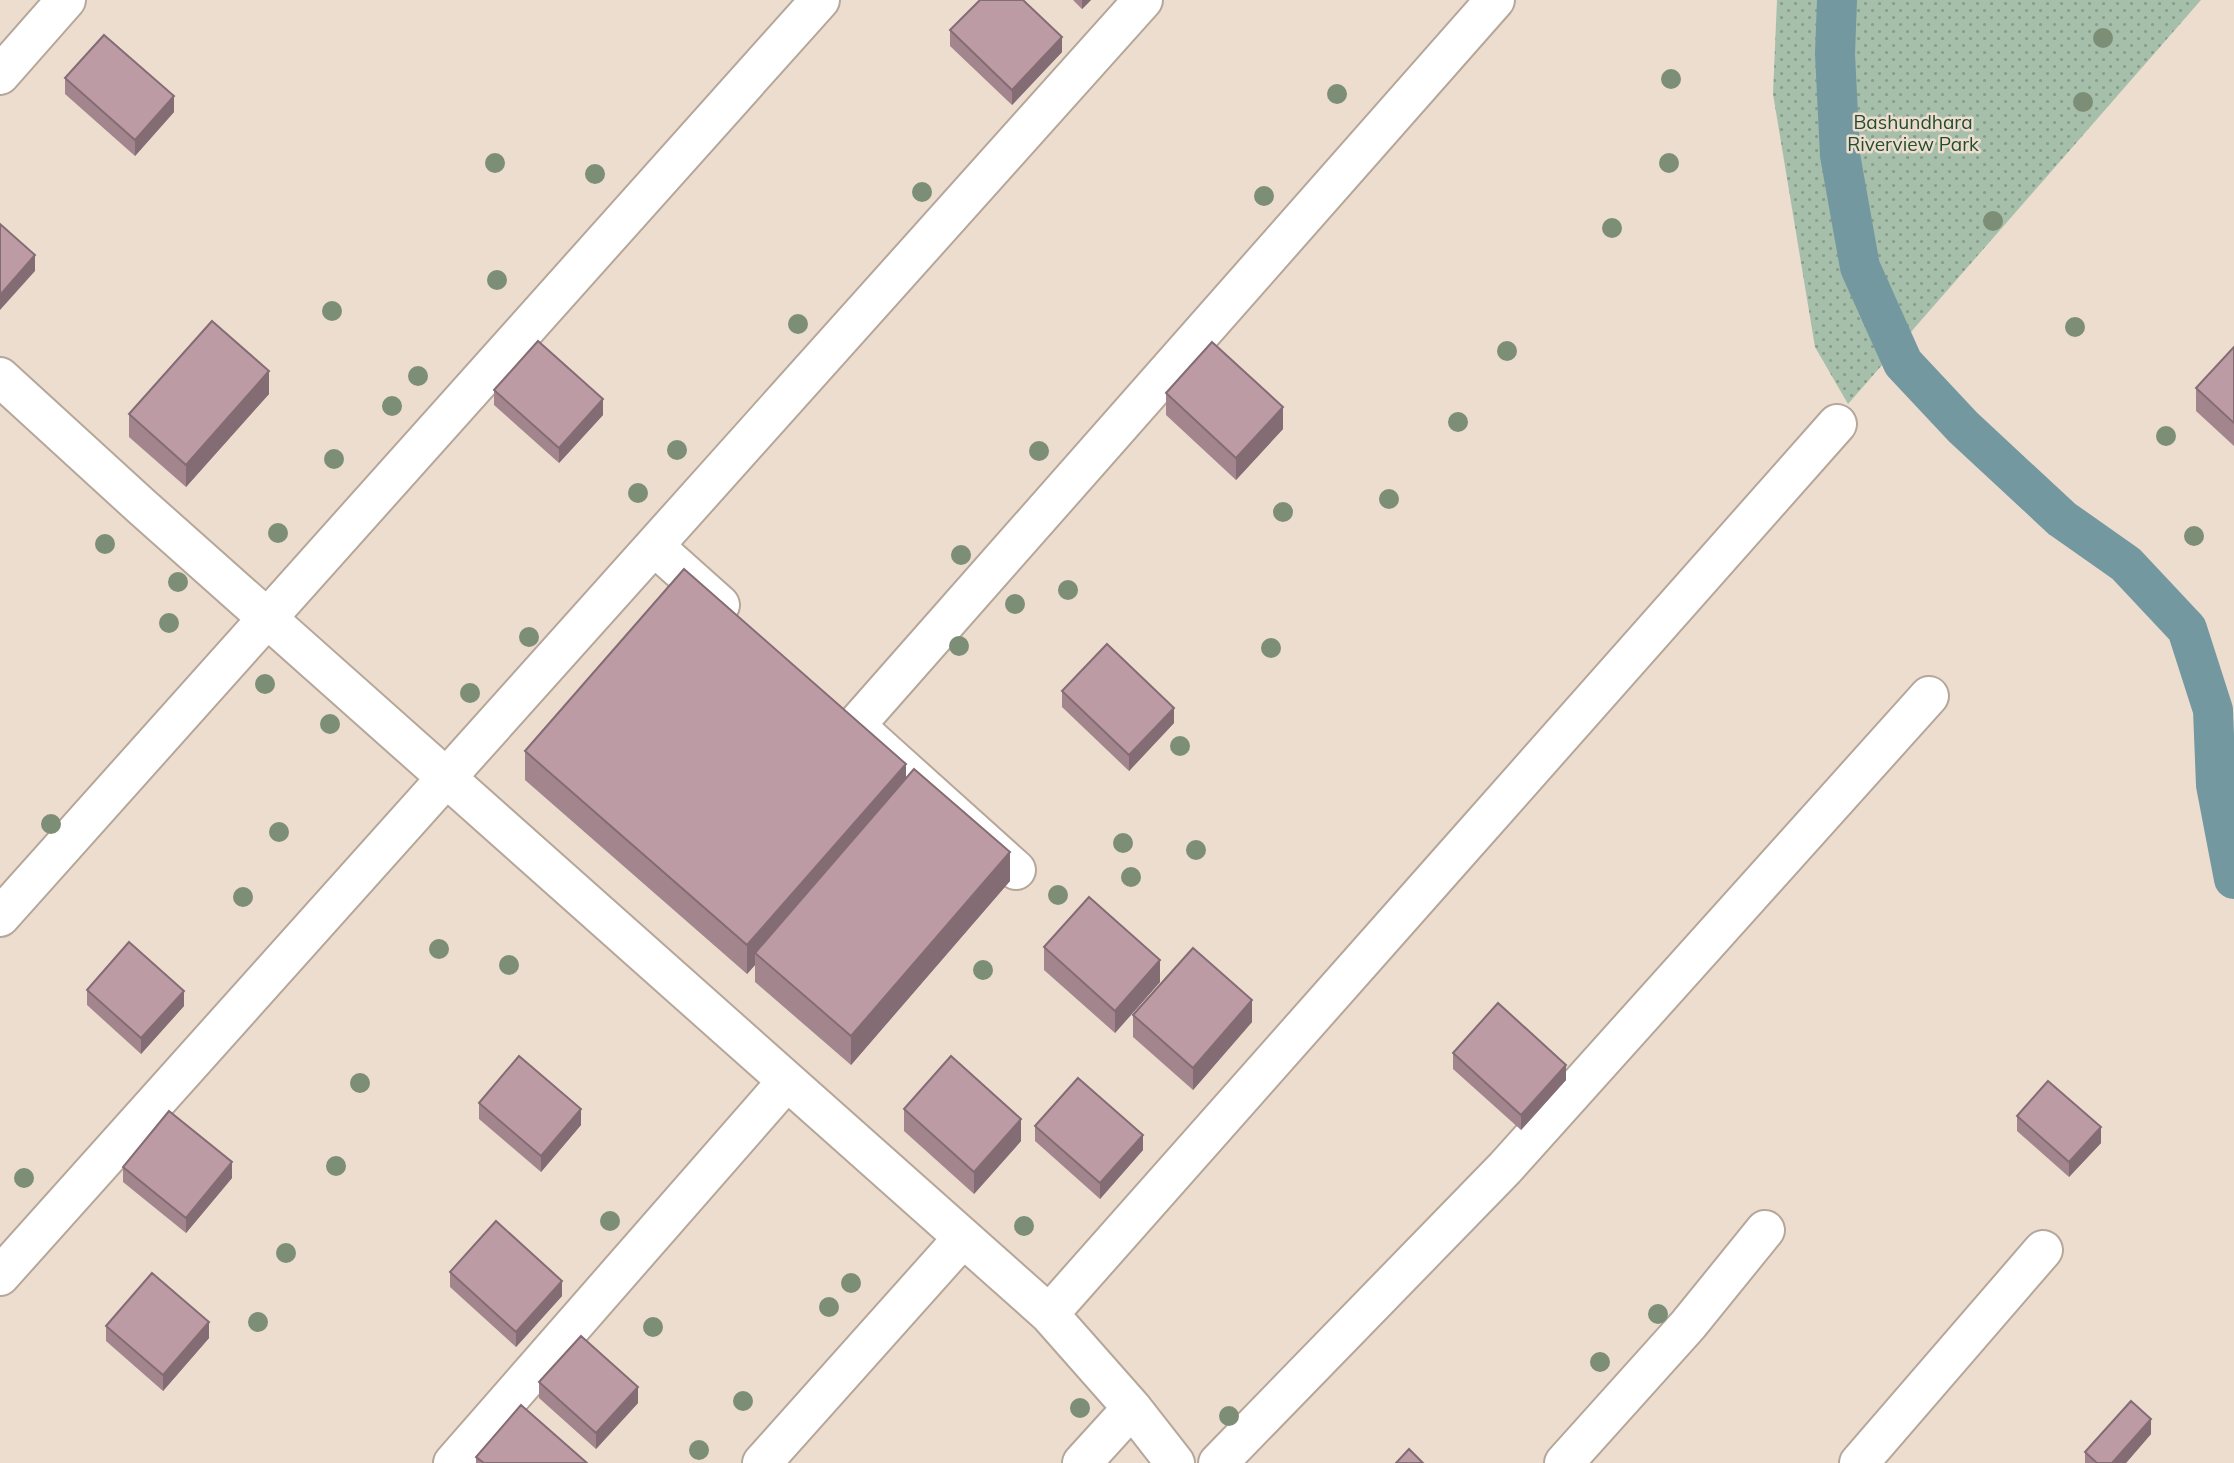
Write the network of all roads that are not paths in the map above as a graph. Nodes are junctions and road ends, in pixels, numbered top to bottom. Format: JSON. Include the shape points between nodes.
{"nodes":[{"id":1,"x":66,"y":0,"type":"edge"},
{"id":2,"x":820,"y":0,"type":"edge"},
{"id":3,"x":1143,"y":0,"type":"edge"},
{"id":4,"x":1495,"y":0,"type":"edge"},
{"id":5,"x":0,"y":75,"type":"edge"},
{"id":6,"x":0,"y":377,"type":"edge"},
{"id":7,"x":1837,"y":425,"type":"dead end"},
{"id":8,"x":654,"y":546,"type":"junction"},
{"id":9,"x":268,"y":618,"type":"junction"},
{"id":10,"x":744,"y":627,"type":"edge"},
{"id":11,"x":1929,"y":696,"type":"dead end"},
{"id":12,"x":825,"y":699,"type":"edge"},
{"id":13,"x":855,"y":726,"type":"junction"},
{"id":14,"x":447,"y":776,"type":"junction"},
{"id":15,"x":1016,"y":870,"type":"dead end"},
{"id":16,"x":0,"y":917,"type":"edge"},
{"id":17,"x":788,"y":1081,"type":"junction"},
{"id":18,"x":1765,"y":1230,"type":"dead end"},
{"id":19,"x":963,"y":1238,"type":"junction"},
{"id":20,"x":2042,"y":1250,"type":"dead end"},
{"id":21,"x":0,"y":1276,"type":"edge"},
{"id":22,"x":1049,"y":1314,"type":"junction"},
{"id":23,"x":1132,"y":1408,"type":"junction"},
{"id":24,"x":453,"y":1463,"type":"edge"},
{"id":25,"x":762,"y":1463,"type":"edge"},
{"id":26,"x":1082,"y":1463,"type":"edge"},
{"id":27,"x":1175,"y":1463,"type":"edge"},
{"id":28,"x":1218,"y":1463,"type":"edge"},
{"id":29,"x":1564,"y":1463,"type":"edge"},
{"id":30,"x":1859,"y":1463,"type":"edge"}],
"edges":[{"from":1,"to":5,"type":"street"},
{"from":2,"to":9,"type":"street"},
{"from":3,"to":8,"type":"street"},
{"from":4,"to":13,"type":"street"},
{"from":6,"to":9,"type":"street"},
{"from":7,"to":22,"type":"street"},
{"from":8,"to":10,"type":"street"},
{"from":8,"to":14,"type":"street"},
{"from":9,"to":14,"type":"street"},
{"from":9,"to":16,"type":"street"},
{"from":11,"to":28,"type":"street","via":[[1505,1168]]},
{"from":12,"to":13,"type":"street"},
{"from":13,"to":15,"type":"street"},
{"from":14,"to":17,"type":"street"},
{"from":14,"to":21,"type":"street"},
{"from":17,"to":19,"type":"street"},
{"from":17,"to":24,"type":"street"},
{"from":18,"to":29,"type":"street","via":[[1688,1325]]},
{"from":19,"to":22,"type":"street"},
{"from":19,"to":25,"type":"street"},
{"from":20,"to":30,"type":"street"},
{"from":22,"to":23,"type":"street"},
{"from":23,"to":26,"type":"street"},
{"from":23,"to":27,"type":"street"}]}
